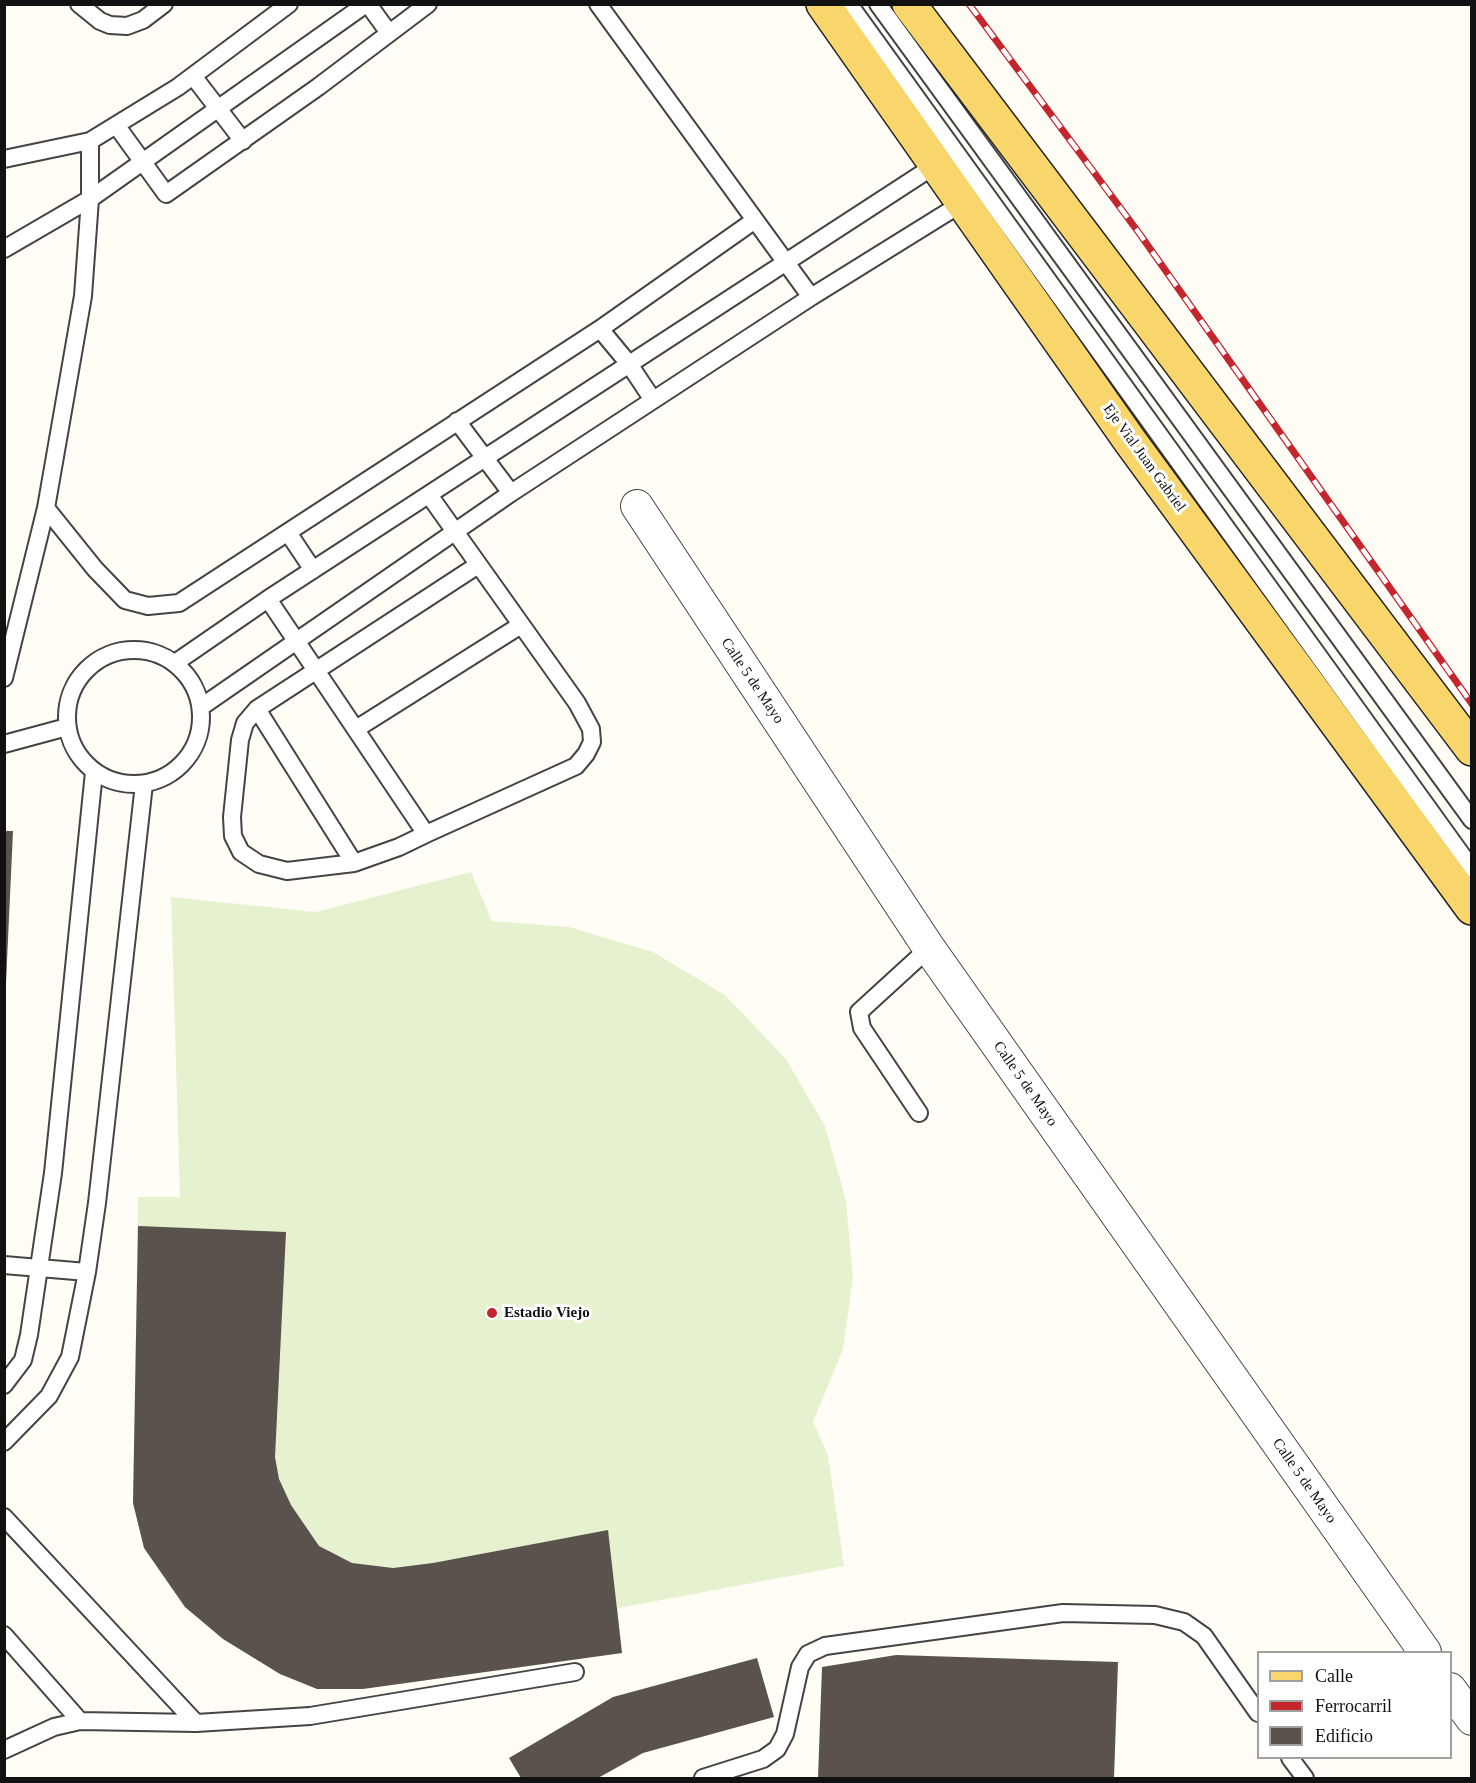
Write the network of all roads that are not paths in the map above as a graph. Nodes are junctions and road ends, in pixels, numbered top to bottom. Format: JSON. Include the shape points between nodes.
{"nodes":[{"id":1,"x":79,"y":4,"type":"edge"},
{"id":2,"x":164,"y":4,"type":"edge"},
{"id":3,"x":289,"y":4,"type":"edge"},
{"id":4,"x":367,"y":4,"type":"edge"},
{"id":5,"x":428,"y":4,"type":"edge"},
{"id":6,"x":598,"y":4,"type":"edge"},
{"id":7,"x":822,"y":4,"type":"edge"},
{"id":8,"x":849,"y":4,"type":"edge"},
{"id":9,"x":878,"y":4,"type":"edge"},
{"id":10,"x":909,"y":4,"type":"edge"},
{"id":11,"x":389,"y":33,"type":"junction"},
{"id":12,"x":193,"y":76,"type":"junction"},
{"id":13,"x":219,"y":109,"type":"junction"},
{"id":14,"x":116,"y":125,"type":"junction"},
{"id":15,"x":90,"y":141,"type":"junction"},
{"id":16,"x":243,"y":141,"type":"junction"},
{"id":17,"x":4,"y":159,"type":"edge"},
{"id":18,"x":142,"y":163,"type":"junction"},
{"id":19,"x":937,"y":164,"type":"junction"},
{"id":20,"x":90,"y":199,"type":"junction"},
{"id":21,"x":964,"y":202,"type":"junction"},
{"id":22,"x":755,"y":220,"type":"junction"},
{"id":23,"x":4,"y":249,"type":"edge"},
{"id":24,"x":786,"y":263,"type":"junction"},
{"id":25,"x":811,"y":297,"type":"junction"},
{"id":26,"x":600,"y":329,"type":"junction"},
{"id":27,"x":629,"y":364,"type":"junction"},
{"id":28,"x":653,"y":400,"type":"junction"},
{"id":29,"x":457,"y":421,"type":"junction"},
{"id":30,"x":485,"y":458,"type":"junction"},
{"id":31,"x":511,"y":493,"type":"junction"},
{"id":32,"x":429,"y":495,"type":"junction"},
{"id":33,"x":637,"y":506,"type":"dead end"},
{"id":34,"x":46,"y":508,"type":"junction"},
{"id":35,"x":455,"y":532,"type":"junction"},
{"id":36,"x":289,"y":534,"type":"junction"},
{"id":37,"x":478,"y":565,"type":"junction"},
{"id":38,"x":314,"y":570,"type":"junction"},
{"id":39,"x":268,"y":599,"type":"junction"},
{"id":40,"x":521,"y":626,"type":"junction"},
{"id":41,"x":296,"y":641,"type":"junction"},
{"id":42,"x":175,"y":663,"type":"junction"},
{"id":43,"x":317,"y":669,"type":"junction"},
{"id":44,"x":4,"y":678,"type":"edge"},
{"id":45,"x":201,"y":707,"type":"junction"},
{"id":46,"x":257,"y":709,"type":"junction"},
{"id":47,"x":67,"y":727,"type":"junction"},
{"id":48,"x":356,"y":729,"type":"junction"},
{"id":49,"x":4,"y":744,"type":"edge"},
{"id":50,"x":1472,"y":749,"type":"edge"},
{"id":51,"x":94,"y":772,"type":"junction"},
{"id":52,"x":144,"y":784,"type":"junction"},
{"id":53,"x":1472,"y":820,"type":"edge"},
{"id":54,"x":426,"y":834,"type":"junction"},
{"id":55,"x":354,"y":863,"type":"junction"},
{"id":56,"x":1472,"y":869,"type":"edge"},
{"id":57,"x":1472,"y":908,"type":"edge"},
{"id":58,"x":930,"y":948,"type":"junction"},
{"id":59,"x":919,"y":1113,"type":"dead end"},
{"id":60,"x":4,"y":1265,"type":"edge"},
{"id":61,"x":38,"y":1267,"type":"junction"},
{"id":62,"x":87,"y":1272,"type":"junction"},
{"id":63,"x":5,"y":1385,"type":"edge"},
{"id":64,"x":4,"y":1442,"type":"edge"},
{"id":65,"x":4,"y":1517,"type":"edge"},
{"id":66,"x":4,"y":1635,"type":"edge"},
{"id":67,"x":1424,"y":1651,"type":"edge"},
{"id":68,"x":575,"y":1672,"type":"dead end"},
{"id":69,"x":1452,"y":1692,"type":"edge"},
{"id":70,"x":1257,"y":1712,"type":"edge"},
{"id":71,"x":1472,"y":1719,"type":"edge"},
{"id":72,"x":80,"y":1721,"type":"junction"},
{"id":73,"x":196,"y":1723,"type":"junction"},
{"id":74,"x":4,"y":1750,"type":"edge"},
{"id":75,"x":1291,"y":1759,"type":"edge"},
{"id":76,"x":703,"y":1779,"type":"edge"},
{"id":77,"x":1305,"y":1779,"type":"edge"}],
"edges":[{"from":1,"to":2,"type":"lane","via":[[100,21],[127,26]]},
{"from":3,"to":12,"type":"lane"},
{"from":4,"to":11,"type":"lane"},
{"from":4,"to":13,"type":"lane"},
{"from":5,"to":11,"type":"lane"},
{"from":6,"to":22,"type":"lane"},
{"from":7,"to":19,"type":"main road","name":"Eje Vial Juan Gabriel"},
{"from":8,"to":56,"type":"lane"},
{"from":9,"to":53,"type":"lane"},
{"from":10,"to":50,"type":"main road"},
{"from":11,"to":16,"type":"lane"},
{"from":12,"to":13,"type":"lane"},
{"from":12,"to":14,"type":"lane"},
{"from":13,"to":16,"type":"lane"},
{"from":13,"to":18,"type":"lane"},
{"from":14,"to":15,"type":"lane"},
{"from":14,"to":18,"type":"lane"},
{"from":15,"to":17,"type":"lane"},
{"from":15,"to":20,"type":"lane"},
{"from":16,"to":18,"type":"lane","via":[[166,194]]},
{"from":18,"to":20,"type":"lane"},
{"from":19,"to":21,"type":"main road","name":"Eje Vial Juan Gabriel"},
{"from":19,"to":24,"type":"lane"},
{"from":20,"to":23,"type":"lane"},
{"from":20,"to":34,"type":"lane","via":[[83,296]]},
{"from":21,"to":25,"type":"lane"},
{"from":21,"to":57,"type":"main road","name":"Eje Vial Juan Gabriel","via":[[1130,441]]},
{"from":22,"to":24,"type":"lane"},
{"from":22,"to":26,"type":"lane"},
{"from":24,"to":25,"type":"lane"},
{"from":24,"to":27,"type":"lane"},
{"from":25,"to":28,"type":"lane"},
{"from":26,"to":27,"type":"lane"},
{"from":26,"to":29,"type":"lane"},
{"from":27,"to":28,"type":"lane"},
{"from":27,"to":30,"type":"lane"},
{"from":28,"to":31,"type":"lane"},
{"from":29,"to":30,"type":"lane"},
{"from":29,"to":36,"type":"lane"},
{"from":30,"to":31,"type":"lane"},
{"from":30,"to":32,"type":"lane"},
{"from":31,"to":35,"type":"lane"},
{"from":32,"to":35,"type":"lane"},
{"from":32,"to":38,"type":"lane"},
{"from":33,"to":58,"type":"street","name":"Calle 5 de Mayo"},
{"from":34,"to":36,"type":"lane","via":[[125,600],[147,606],[179,603]]},
{"from":34,"to":44,"type":"lane"},
{"from":35,"to":37,"type":"lane"},
{"from":35,"to":41,"type":"lane"},
{"from":36,"to":38,"type":"lane"},
{"from":37,"to":40,"type":"lane"},
{"from":37,"to":43,"type":"lane"},
{"from":38,"to":39,"type":"lane"},
{"from":39,"to":41,"type":"lane"},
{"from":39,"to":42,"type":"lane"},
{"from":40,"to":48,"type":"lane"},
{"from":40,"to":54,"type":"lane","via":[[591,729],[586,754],[576,766]]},
{"from":41,"to":43,"type":"lane"},
{"from":41,"to":45,"type":"lane"},
{"from":42,"to":45,"type":"lane","via":[[196,690]]},
{"from":42,"to":47,"type":"lane","via":[[142,650],[107,655],[79,677],[71,692]]},
{"from":43,"to":46,"type":"lane"},
{"from":43,"to":48,"type":"lane"},
{"from":45,"to":52,"type":"lane","via":[[197,742],[189,757],[169,774]]},
{"from":46,"to":55,"type":"lane"},
{"from":46,"to":55,"type":"lane","via":[[245,723],[236,761],[233,836],[241,852],[260,864],[287,871]]},
{"from":47,"to":49,"type":"lane"},
{"from":47,"to":51,"type":"lane","via":[[72,744]]},
{"from":48,"to":54,"type":"lane"},
{"from":51,"to":52,"type":"lane","via":[[109,780]]},
{"from":51,"to":61,"type":"lane","via":[[52,1173]]},
{"from":52,"to":62,"type":"lane"},
{"from":54,"to":55,"type":"lane"},
{"from":58,"to":59,"type":"lane","via":[[859,1012],[862,1028]]},
{"from":58,"to":67,"type":"street","name":"Calle 5 de Mayo"},
{"from":60,"to":61,"type":"lane"},
{"from":61,"to":62,"type":"lane"},
{"from":61,"to":63,"type":"lane","via":[[23,1360]]},
{"from":62,"to":64,"type":"lane","via":[[62,1378]]},
{"from":65,"to":73,"type":"lane"},
{"from":66,"to":72,"type":"lane"},
{"from":68,"to":73,"type":"lane","via":[[310,1716]]},
{"from":69,"to":71,"type":"street"},
{"from":70,"to":76,"type":"lane","via":[[1204,1636],[1184,1622],[1155,1615],[1062,1613],[825,1646],[808,1654],[800,1667],[785,1734],[777,1749],[763,1759]]},
{"from":72,"to":73,"type":"lane"},
{"from":72,"to":74,"type":"lane","via":[[54,1727]]},
{"from":75,"to":77,"type":"lane"}]}
